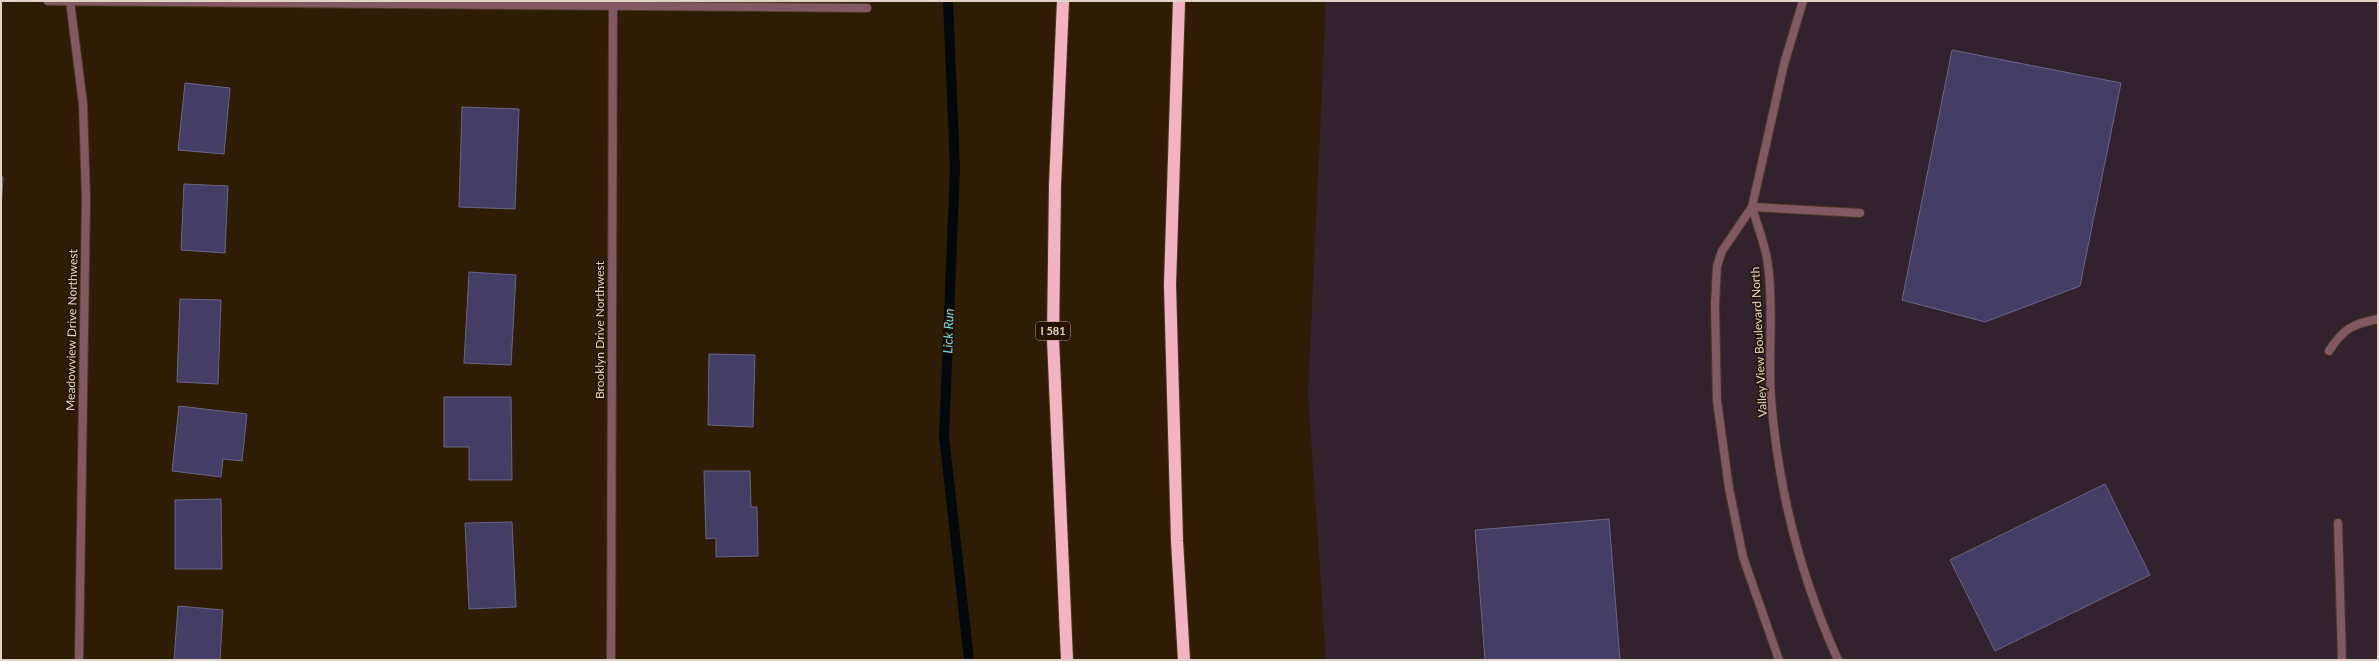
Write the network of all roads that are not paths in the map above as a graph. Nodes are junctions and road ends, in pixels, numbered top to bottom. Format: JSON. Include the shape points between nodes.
{"nodes":[{"id":1,"x":48,"y":1,"type":"edge"},
{"id":2,"x":70,"y":1,"type":"edge"},
{"id":3,"x":1063,"y":1,"type":"edge"},
{"id":4,"x":1179,"y":1,"type":"edge"},
{"id":5,"x":1803,"y":1,"type":"edge"},
{"id":6,"x":613,"y":3,"type":"edge"},
{"id":7,"x":867,"y":8,"type":"dead end"},
{"id":8,"x":1752,"y":207,"type":"junction"},
{"id":9,"x":1860,"y":213,"type":"dead end"},
{"id":10,"x":2378,"y":319,"type":"edge"},
{"id":11,"x":2329,"y":351,"type":"dead end"},
{"id":12,"x":2338,"y":523,"type":"dead end"},
{"id":13,"x":79,"y":660,"type":"edge"},
{"id":14,"x":611,"y":660,"type":"edge"},
{"id":15,"x":1067,"y":660,"type":"edge"},
{"id":16,"x":1184,"y":660,"type":"edge"},
{"id":17,"x":1779,"y":660,"type":"edge"},
{"id":18,"x":1838,"y":660,"type":"edge"},
{"id":19,"x":2342,"y":660,"type":"edge"}],
"edges":[{"from":1,"to":2,"type":"street"},
{"from":2,"to":6,"type":"street"},
{"from":2,"to":13,"type":"street","name":"Meadowview Drive Northwest","via":[[83,104],[86,198]]},
{"from":3,"to":15,"type":"highway","number":"I 581","via":[[1054,185],[1053,339]]},
{"from":4,"to":16,"type":"highway","via":[[1170,284],[1177,541]]},
{"from":5,"to":8,"type":"street","name":"Valley View Boulevard North","via":[[1784,64]]},
{"from":6,"to":7,"type":"street"},
{"from":6,"to":14,"type":"street","name":"Brooklyn Drive Northwest"},
{"from":8,"to":9,"type":"street"},
{"from":8,"to":17,"type":"street","name":"Valley View Boulevard North","via":[[1722,251],[1717,266],[1715,305],[1718,401],[1729,488],[1743,557]]},
{"from":8,"to":18,"type":"street","name":"Valley View Boulevard North","via":[[1768,264],[1771,398],[1781,480],[1800,560],[1821,622]]},
{"from":10,"to":11,"type":"street","via":[[2356,324],[2340,335]]},
{"from":12,"to":19,"type":"street"}]}
